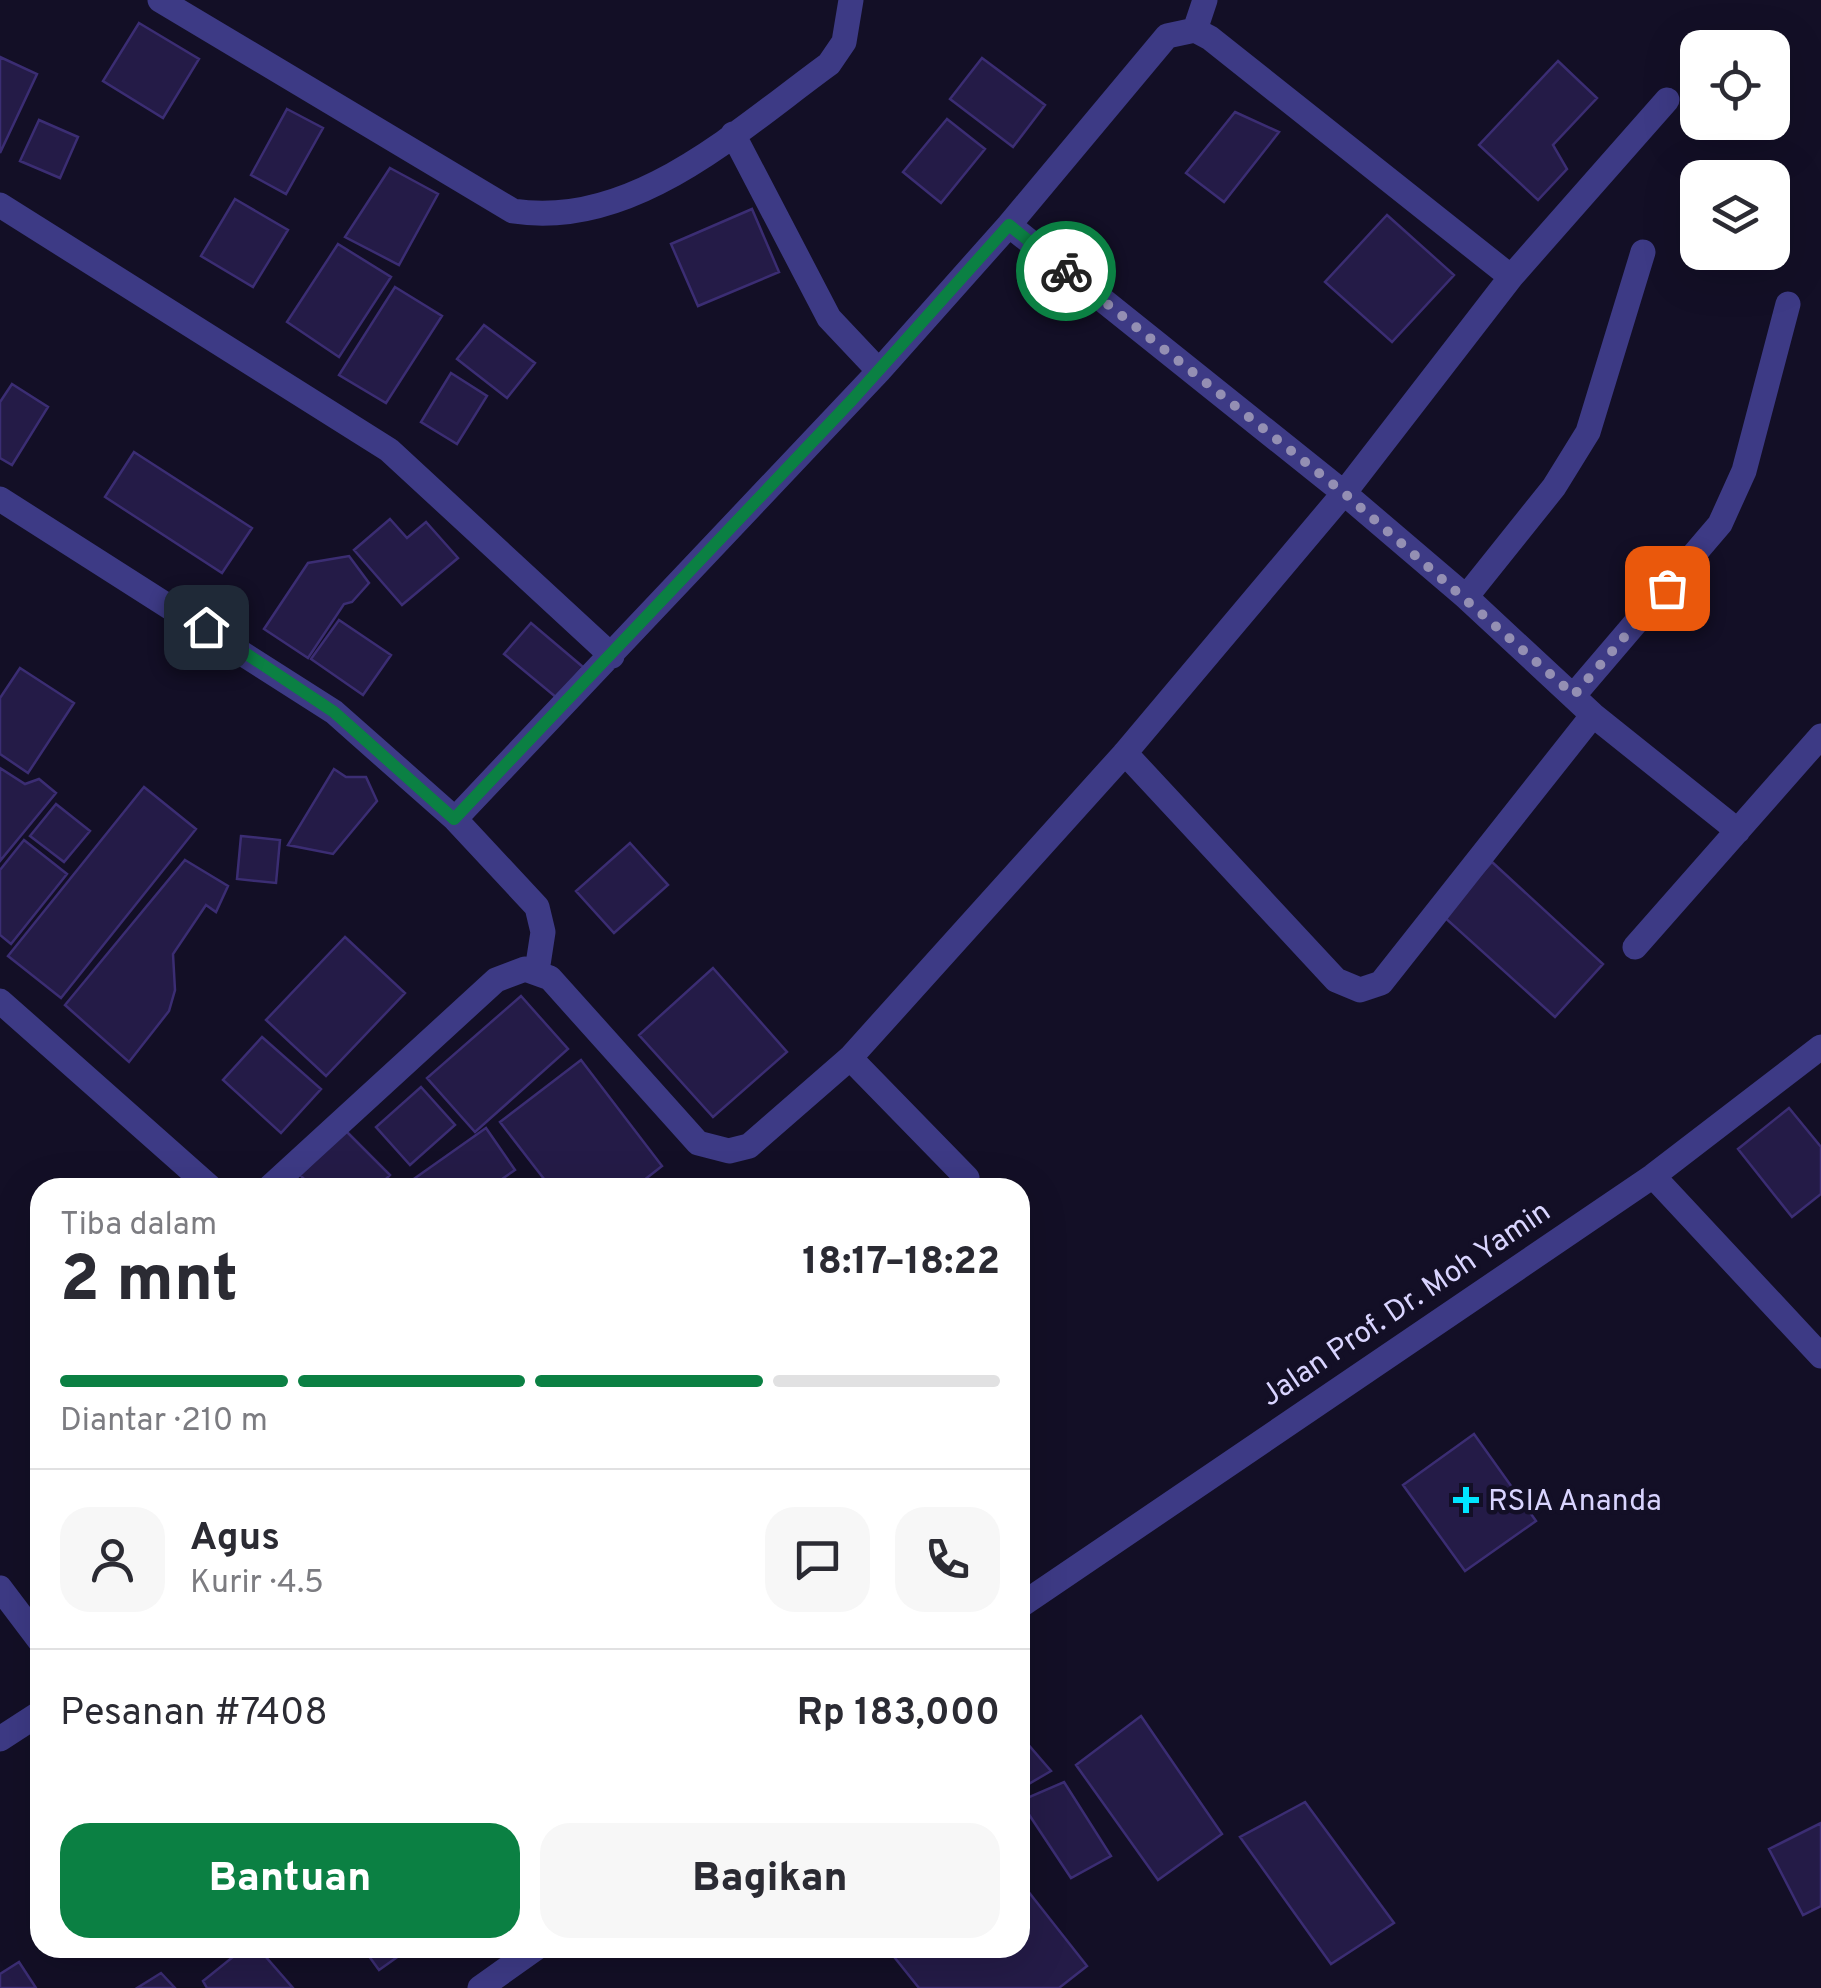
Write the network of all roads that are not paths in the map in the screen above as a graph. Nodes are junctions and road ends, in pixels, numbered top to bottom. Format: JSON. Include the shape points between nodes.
{"nodes":[{"id":1,"x":160,"y":0,"type":"edge"},
{"id":2,"x":850,"y":0,"type":"edge"},
{"id":3,"x":1205,"y":0,"type":"edge"},
{"id":4,"x":1195,"y":30,"type":"junction"},
{"id":5,"x":1668,"y":100,"type":"dead end"},
{"id":6,"x":733,"y":134,"type":"junction"},
{"id":7,"x":0,"y":205,"type":"edge"},
{"id":8,"x":1009,"y":225,"type":"junction"},
{"id":9,"x":1643,"y":252,"type":"dead end"},
{"id":10,"x":1511,"y":278,"type":"junction"},
{"id":11,"x":1788,"y":304,"type":"dead end"},
{"id":12,"x":878,"y":371,"type":"junction"},
{"id":13,"x":1344,"y":493,"type":"junction"},
{"id":14,"x":0,"y":499,"type":"edge"},
{"id":15,"x":1466,"y":596,"type":"junction"},
{"id":16,"x":612,"y":656,"type":"junction"},
{"id":17,"x":1574,"y":695,"type":"junction"},
{"id":18,"x":1593,"y":715,"type":"junction"},
{"id":19,"x":1821,"y":736,"type":"edge"},
{"id":20,"x":1125,"y":753,"type":"junction"},
{"id":21,"x":454,"y":819,"type":"junction"},
{"id":22,"x":1738,"y":831,"type":"junction"},
{"id":23,"x":1636,"y":947,"type":"dead end"},
{"id":24,"x":537,"y":971,"type":"junction"},
{"id":25,"x":0,"y":1002,"type":"edge"},
{"id":26,"x":1821,"y":1047,"type":"edge"},
{"id":27,"x":850,"y":1058,"type":"junction"},
{"id":28,"x":1653,"y":1176,"type":"junction"},
{"id":29,"x":199,"y":1178,"type":"edge"},
{"id":30,"x":280,"y":1178,"type":"edge"},
{"id":31,"x":967,"y":1178,"type":"dead end"},
{"id":32,"x":1821,"y":1356,"type":"edge"},
{"id":33,"x":0,"y":1588,"type":"edge"},
{"id":34,"x":1030,"y":1599,"type":"edge"},
{"id":35,"x":30,"y":1628,"type":"edge"},
{"id":36,"x":30,"y":1720,"type":"edge"},
{"id":37,"x":0,"y":1739,"type":"edge"},
{"id":38,"x":522,"y":1958,"type":"edge"},
{"id":39,"x":480,"y":1988,"type":"edge"}],
"edges":[{"from":1,"to":6,"type":"street","via":[[513,211],[550,217],[585,212],[694,162]]},
{"from":2,"to":6,"type":"street","via":[[844,42],[830,64]]},
{"from":3,"to":4,"type":"street"},
{"from":4,"to":8,"type":"street","via":[[1167,36],[1155,48]]},
{"from":4,"to":10,"type":"street"},
{"from":5,"to":10,"type":"street"},
{"from":6,"to":12,"type":"street","via":[[829,318]]},
{"from":7,"to":16,"type":"street","via":[[389,450]]},
{"from":8,"to":12,"type":"street"},
{"from":8,"to":13,"type":"street"},
{"from":9,"to":15,"type":"street","via":[[1588,432],[1554,487]]},
{"from":10,"to":13,"type":"street"},
{"from":11,"to":17,"type":"street","via":[[1744,471],[1720,524]]},
{"from":12,"to":16,"type":"street"},
{"from":13,"to":15,"type":"street"},
{"from":13,"to":20,"type":"street"},
{"from":14,"to":21,"type":"street","via":[[334,712]]},
{"from":15,"to":17,"type":"street"},
{"from":16,"to":21,"type":"street"},
{"from":17,"to":18,"type":"street"},
{"from":18,"to":20,"type":"street","via":[[1381,984],[1360,990],[1336,980]]},
{"from":18,"to":22,"type":"street"},
{"from":19,"to":22,"type":"street"},
{"from":20,"to":27,"type":"street"},
{"from":21,"to":24,"type":"street","via":[[537,908],[543,932]]},
{"from":22,"to":23,"type":"street"},
{"from":24,"to":27,"type":"street","via":[[711,1150],[739,1148],[764,1136]]},
{"from":24,"to":30,"type":"street","via":[[496,980]]},
{"from":25,"to":29,"type":"street"},
{"from":26,"to":28,"type":"street","name":"Jalan Prof. Dr. Moh Yamin"},
{"from":27,"to":31,"type":"street"},
{"from":28,"to":32,"type":"street"},
{"from":28,"to":34,"type":"street","name":"Jalan Prof. Dr. Moh Yamin"},
{"from":33,"to":35,"type":"street"},
{"from":36,"to":37,"type":"street"},
{"from":38,"to":39,"type":"street"}]}
